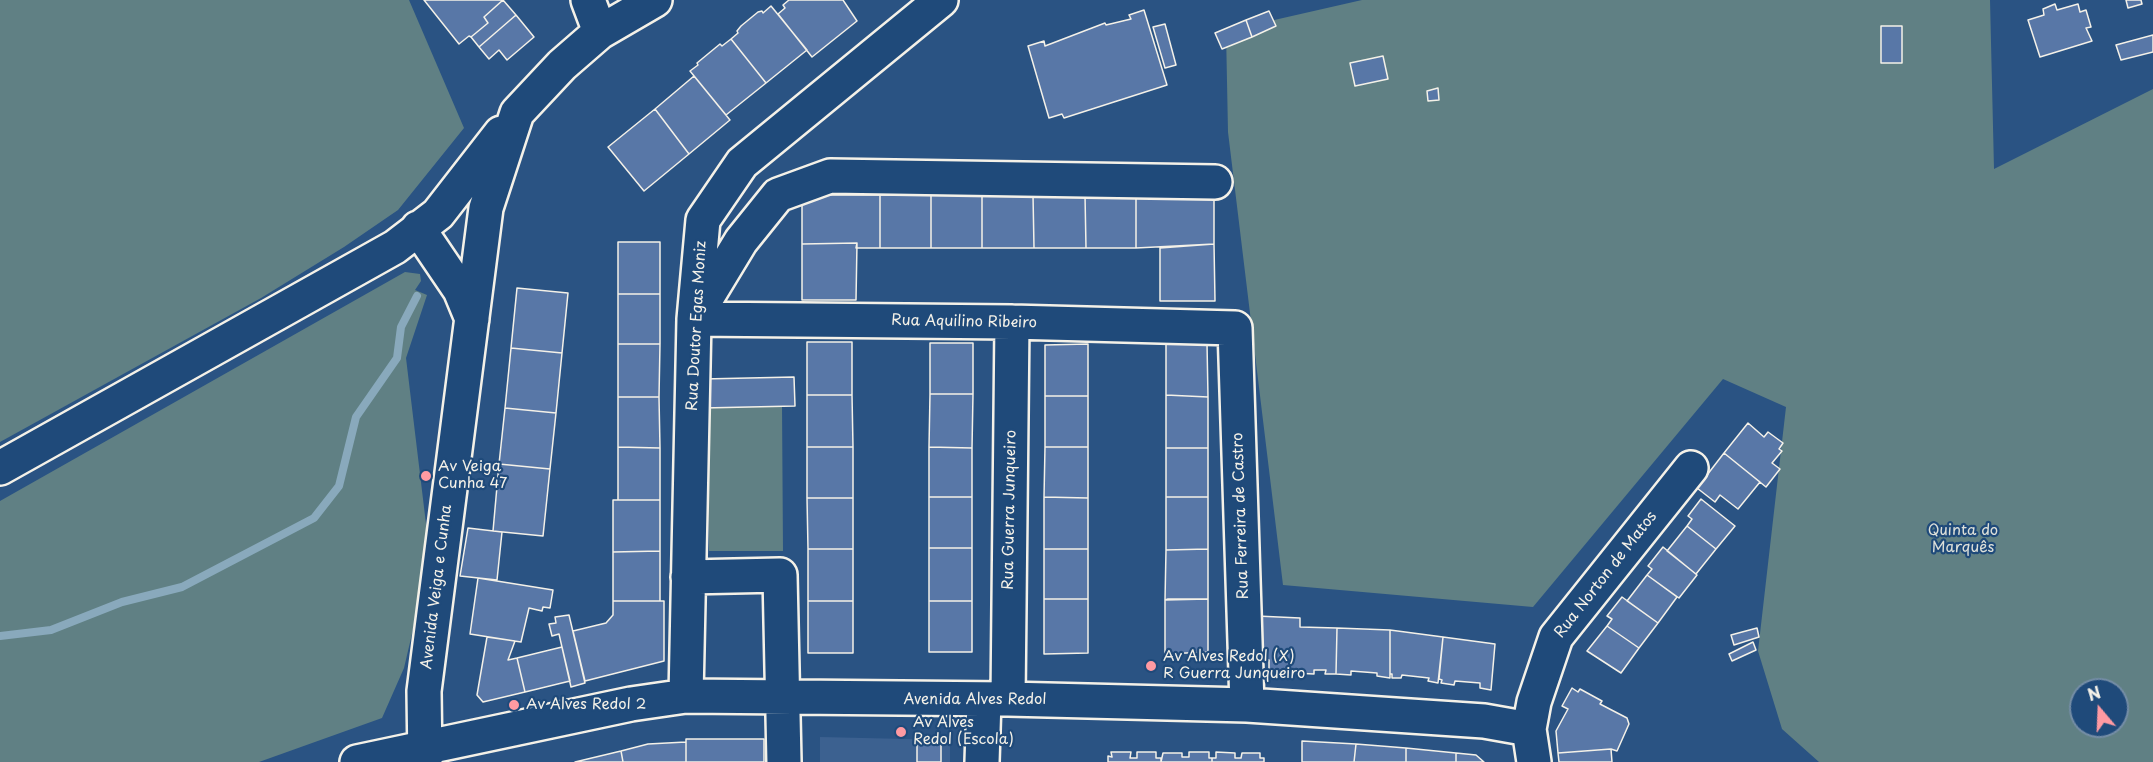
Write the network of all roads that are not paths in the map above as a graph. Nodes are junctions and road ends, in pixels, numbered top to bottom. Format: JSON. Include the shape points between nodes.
{"nodes":[{"id":1,"x":588,"y":0,"type":"edge"},
{"id":2,"x":655,"y":0,"type":"edge"},
{"id":3,"x":941,"y":0,"type":"edge"},
{"id":4,"x":600,"y":32,"type":"junction"},
{"id":5,"x":517,"y":113,"type":"junction"},
{"id":6,"x":1215,"y":182,"type":"dead end"},
{"id":7,"x":428,"y":221,"type":"junction"},
{"id":8,"x":479,"y":269,"type":"junction"},
{"id":9,"x":472,"y":319,"type":"junction"},
{"id":10,"x":694,"y":319,"type":"junction"},
{"id":11,"x":1012,"y":322,"type":"junction"},
{"id":12,"x":1235,"y":328,"type":"joint"},
{"id":13,"x":0,"y":468,"type":"edge"},
{"id":14,"x":1691,"y":468,"type":"dead end"},
{"id":15,"x":688,"y":577,"type":"junction"},
{"id":16,"x":686,"y":696,"type":"junction"},
{"id":17,"x":783,"y":698,"type":"junction"},
{"id":18,"x":996,"y":699,"type":"junction"},
{"id":19,"x":1247,"y":705,"type":"junction"},
{"id":20,"x":1529,"y":729,"type":"junction"},
{"id":21,"x":425,"y":755,"type":"edge"},
{"id":22,"x":357,"y":762,"type":"edge"},
{"id":23,"x":784,"y":762,"type":"edge"},
{"id":24,"x":982,"y":762,"type":"edge"},
{"id":25,"x":1534,"y":762,"type":"edge"}],
"edges":[{"from":1,"to":4,"type":"street"},
{"from":2,"to":4,"type":"street","name":"Avenida Veiga e Cunha"},
{"from":3,"to":10,"type":"street","name":"Rua Doutor Egas Moniz","via":[[742,163],[703,220]]},
{"from":4,"to":5,"type":"street","name":"Avenida Veiga e Cunha"},
{"from":5,"to":7,"type":"street"},
{"from":5,"to":8,"type":"street","name":"Avenida Veiga e Cunha","via":[[486,208]]},
{"from":6,"to":10,"type":"street","via":[[830,176],[778,195],[741,241]]},
{"from":7,"to":8,"type":"street","via":[[465,237]]},
{"from":7,"to":9,"type":"street","name":"Avenida Veiga e Cunha"},
{"from":7,"to":13,"type":"street","via":[[394,247]]},
{"from":8,"to":9,"type":"street","name":"Avenida Veiga e Cunha"},
{"from":9,"to":21,"type":"street","name":"Avenida Veiga e Cunha","via":[[424,691]]},
{"from":10,"to":11,"type":"street","name":"Rua Aquilino Ribeiro"},
{"from":10,"to":15,"type":"street","name":"Rua Doutor Egas Moniz"},
{"from":11,"to":12,"type":"street","name":"Rua Aquilino Ribeiro"},
{"from":11,"to":18,"type":"street","name":"Rua Guerra Junqueiro"},
{"from":12,"to":19,"type":"street","name":"Rua Ferreira de Castro"},
{"from":14,"to":20,"type":"street","name":"Rua Norton de Matos","via":[[1556,637]]},
{"from":15,"to":16,"type":"street","name":"Rua Doutor Egas Moniz"},
{"from":15,"to":17,"type":"street","via":[[780,575]]},
{"from":16,"to":17,"type":"street","name":"Avenida Alves Redol"},
{"from":16,"to":21,"type":"street","name":"Avenida Alves Redol","via":[[631,704]]},
{"from":17,"to":18,"type":"street","name":"Avenida Alves Redol"},
{"from":17,"to":23,"type":"street"},
{"from":18,"to":19,"type":"street","name":"Avenida Alves Redol"},
{"from":18,"to":24,"type":"street","name":"Rua Guerra Junqueiro"},
{"from":19,"to":20,"type":"street","name":"Avenida Alves Redol","via":[[1484,721]]},
{"from":20,"to":25,"type":"street","name":"Rua Norton de Matos"},
{"from":21,"to":22,"type":"street","name":"Avenida Alves Redol"}]}
